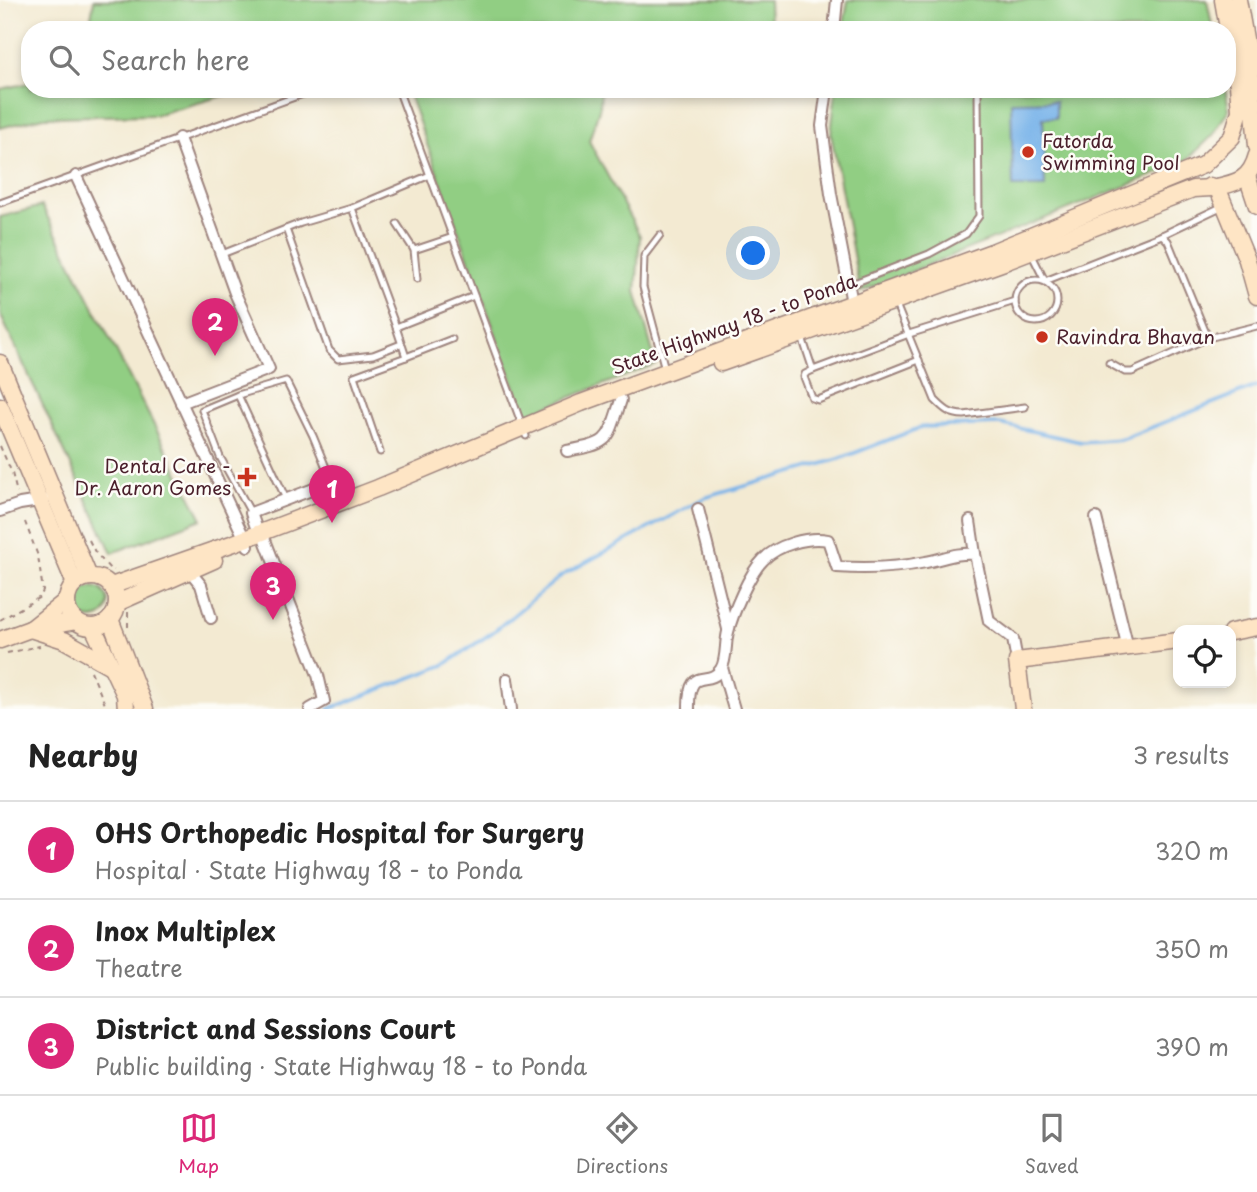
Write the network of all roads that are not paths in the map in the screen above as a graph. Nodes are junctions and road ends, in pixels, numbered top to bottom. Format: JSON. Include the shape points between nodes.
{"nodes":[{"id":1,"x":837,"y":0,"type":"edge"},
{"id":2,"x":1223,"y":0,"type":"edge"},
{"id":3,"x":1238,"y":0,"type":"edge"},
{"id":4,"x":835,"y":21,"type":"edge"},
{"id":5,"x":1227,"y":21,"type":"edge"},
{"id":6,"x":1236,"y":74,"type":"edge"},
{"id":7,"x":292,"y":98,"type":"edge"},
{"id":8,"x":401,"y":98,"type":"edge"},
{"id":9,"x":826,"y":98,"type":"edge"},
{"id":10,"x":978,"y":98,"type":"edge"},
{"id":11,"x":179,"y":138,"type":"junction"},
{"id":12,"x":1219,"y":150,"type":"junction"},
{"id":13,"x":1254,"y":160,"type":"edge"},
{"id":14,"x":1203,"y":165,"type":"junction"},
{"id":15,"x":430,"y":175,"type":"junction"},
{"id":16,"x":76,"y":176,"type":"junction"},
{"id":17,"x":1214,"y":188,"type":"junction"},
{"id":18,"x":0,"y":203,"type":"edge"},
{"id":19,"x":1226,"y":204,"type":"junction"},
{"id":20,"x":1257,"y":206,"type":"edge"},
{"id":21,"x":352,"y":208,"type":"junction"},
{"id":22,"x":397,"y":224,"type":"dead end"},
{"id":23,"x":286,"y":229,"type":"junction"},
{"id":24,"x":1162,"y":235,"type":"junction"},
{"id":25,"x":660,"y":236,"type":"dead end"},
{"id":26,"x":453,"y":237,"type":"junction"},
{"id":27,"x":414,"y":250,"type":"junction"},
{"id":28,"x":1031,"y":252,"type":"junction"},
{"id":29,"x":222,"y":254,"type":"junction"},
{"id":30,"x":417,"y":279,"type":"dead end"},
{"id":31,"x":1045,"y":281,"type":"junction"},
{"id":32,"x":849,"y":285,"type":"junction"},
{"id":33,"x":474,"y":296,"type":"junction"},
{"id":34,"x":1257,"y":296,"type":"edge"},
{"id":35,"x":1015,"y":300,"type":"junction"},
{"id":36,"x":895,"y":302,"type":"junction"},
{"id":37,"x":853,"y":310,"type":"junction"},
{"id":38,"x":1257,"y":326,"type":"edge"},
{"id":39,"x":396,"y":327,"type":"junction"},
{"id":40,"x":909,"y":334,"type":"junction"},
{"id":41,"x":802,"y":335,"type":"junction"},
{"id":42,"x":1208,"y":338,"type":"junction"},
{"id":43,"x":452,"y":339,"type":"dead end"},
{"id":44,"x":401,"y":344,"type":"junction"},
{"id":45,"x":406,"y":357,"type":"junction"},
{"id":46,"x":919,"y":360,"type":"junction"},
{"id":47,"x":0,"y":363,"type":"edge"},
{"id":48,"x":1109,"y":363,"type":"dead end"},
{"id":49,"x":813,"y":370,"type":"junction"},
{"id":50,"x":666,"y":372,"type":"junction"},
{"id":51,"x":238,"y":395,"type":"junction"},
{"id":52,"x":621,"y":400,"type":"junction"},
{"id":53,"x":181,"y":402,"type":"junction"},
{"id":54,"x":0,"y":406,"type":"edge"},
{"id":55,"x":1025,"y":407,"type":"dead end"},
{"id":56,"x":524,"y":431,"type":"junction"},
{"id":57,"x":566,"y":451,"type":"dead end"},
{"id":58,"x":380,"y":452,"type":"dead end"},
{"id":59,"x":332,"y":482,"type":"junction"},
{"id":60,"x":49,"y":499,"type":"junction"},
{"id":61,"x":286,"y":499,"type":"junction"},
{"id":62,"x":340,"y":502,"type":"junction"},
{"id":63,"x":698,"y":509,"type":"dead end"},
{"id":64,"x":0,"y":511,"type":"edge"},
{"id":65,"x":251,"y":513,"type":"junction"},
{"id":66,"x":1096,"y":518,"type":"dead end"},
{"id":67,"x":970,"y":522,"type":"dead end"},
{"id":68,"x":254,"y":539,"type":"junction"},
{"id":69,"x":975,"y":554,"type":"junction"},
{"id":70,"x":189,"y":570,"type":"junction"},
{"id":71,"x":82,"y":580,"type":"junction"},
{"id":72,"x":111,"y":586,"type":"junction"},
{"id":73,"x":67,"y":600,"type":"junction"},
{"id":74,"x":117,"y":603,"type":"junction"},
{"id":75,"x":211,"y":618,"type":"dead end"},
{"id":76,"x":110,"y":619,"type":"junction"},
{"id":77,"x":76,"y":621,"type":"junction"},
{"id":78,"x":1257,"y":626,"type":"edge"},
{"id":79,"x":93,"y":627,"type":"junction"},
{"id":80,"x":30,"y":629,"type":"junction"},
{"id":81,"x":728,"y":629,"type":"junction"},
{"id":82,"x":1236,"y":631,"type":"edge"},
{"id":83,"x":1173,"y":642,"type":"edge"},
{"id":84,"x":3,"y":646,"type":"edge"},
{"id":85,"x":1128,"y":648,"type":"junction"},
{"id":86,"x":1017,"y":661,"type":"junction"},
{"id":87,"x":114,"y":668,"type":"junction"},
{"id":88,"x":722,"y":668,"type":"junction"},
{"id":89,"x":507,"y":679,"type":"dead end"},
{"id":90,"x":126,"y":709,"type":"edge"},
{"id":91,"x":145,"y":709,"type":"edge"},
{"id":92,"x":310,"y":709,"type":"edge"},
{"id":93,"x":511,"y":709,"type":"edge"},
{"id":94,"x":689,"y":709,"type":"edge"},
{"id":95,"x":734,"y":709,"type":"edge"},
{"id":96,"x":1023,"y":709,"type":"edge"}],
"edges":[{"from":1,"to":4,"type":"street"},
{"from":2,"to":5,"type":"main road","name":"State Highway 18 - to Ponda"},
{"from":3,"to":13,"type":"main road","via":[[1250,66]]},
{"from":6,"to":12,"type":"main road","name":"State Highway 18 - to Ponda","via":[[1240,111],[1232,137]]},
{"from":7,"to":11,"type":"lane"},
{"from":8,"to":15,"type":"lane"},
{"from":9,"to":32,"type":"street","via":[[822,126]]},
{"from":10,"to":32,"type":"lane","via":[[979,216],[966,234],[929,254]]},
{"from":11,"to":16,"type":"lane"},
{"from":11,"to":29,"type":"street"},
{"from":12,"to":13,"type":"main road","via":[[1245,147]]},
{"from":12,"to":14,"type":"main road","name":"State Highway 18 - to Ponda"},
{"from":13,"to":17,"type":"main road","name":"State Highway 18 - to Ponda"},
{"from":13,"to":20,"type":"main road"},
{"from":14,"to":17,"type":"main road","via":[[1203,176]]},
{"from":14,"to":37,"type":"main road","name":"State Highway 18 - to Ponda"},
{"from":15,"to":21,"type":"lane"},
{"from":15,"to":26,"type":"lane"},
{"from":16,"to":18,"type":"lane"},
{"from":16,"to":53,"type":"street"},
{"from":17,"to":19,"type":"main road"},
{"from":17,"to":28,"type":"main road","name":"State Highway 18 - to Ponda","via":[[1193,189]]},
{"from":19,"to":24,"type":"lane"},
{"from":19,"to":34,"type":"main road"},
{"from":21,"to":23,"type":"lane"},
{"from":21,"to":39,"type":"lane"},
{"from":22,"to":27,"type":"lane"},
{"from":23,"to":29,"type":"lane"},
{"from":23,"to":44,"type":"lane","via":[[329,350],[338,359],[350,359]]},
{"from":24,"to":31,"type":"lane"},
{"from":24,"to":42,"type":"lane"},
{"from":25,"to":50,"type":"lane","via":[[644,256],[643,287]]},
{"from":26,"to":27,"type":"lane"},
{"from":26,"to":33,"type":"lane"},
{"from":27,"to":30,"type":"lane"},
{"from":28,"to":31,"type":"lane"},
{"from":28,"to":36,"type":"main road","name":"State Highway 18 - to Ponda"},
{"from":29,"to":53,"type":"street","via":[[234,293],[269,369]]},
{"from":31,"to":35,"type":"lane","via":[[1024,283]]},
{"from":31,"to":35,"type":"lane","via":[[1057,297],[1055,311],[1045,320],[1024,318]]},
{"from":32,"to":37,"type":"street"},
{"from":33,"to":39,"type":"lane"},
{"from":33,"to":56,"type":"lane"},
{"from":35,"to":40,"type":"lane"},
{"from":36,"to":37,"type":"main road","name":"State Highway 18 - to Ponda"},
{"from":36,"to":40,"type":"lane"},
{"from":37,"to":41,"type":"main road","name":"State Highway 18 - to Ponda"},
{"from":37,"to":50,"type":"main road","name":"State Highway 18 - to Ponda"},
{"from":38,"to":42,"type":"lane"},
{"from":39,"to":44,"type":"lane"},
{"from":40,"to":46,"type":"lane"},
{"from":40,"to":49,"type":"lane"},
{"from":41,"to":49,"type":"lane"},
{"from":41,"to":52,"type":"main road","name":"State Highway 18 - to Ponda"},
{"from":42,"to":48,"type":"lane","via":[[1132,372]]},
{"from":43,"to":45,"type":"lane"},
{"from":44,"to":45,"type":"lane"},
{"from":45,"to":58,"type":"lane","via":[[354,376]]},
{"from":46,"to":49,"type":"lane","via":[[818,400],[812,398],[804,377]]},
{"from":46,"to":55,"type":"lane","via":[[935,400],[954,415]]},
{"from":47,"to":60,"type":"main road"},
{"from":50,"to":56,"type":"main road","name":"State Highway 18 - to Ponda"},
{"from":51,"to":59,"type":"lane","via":[[286,381]]},
{"from":51,"to":61,"type":"lane"},
{"from":51,"to":65,"type":"lane","via":[[202,410],[220,457]]},
{"from":52,"to":56,"type":"main road","name":"State Highway 18 - to Ponda"},
{"from":52,"to":57,"type":"street","via":[[610,432],[598,445]]},
{"from":53,"to":68,"type":"street"},
{"from":54,"to":60,"type":"main road"},
{"from":56,"to":62,"type":"main road","name":"State Highway 18 - to Ponda"},
{"from":56,"to":68,"type":"main road","name":"State Highway 18 - to Ponda"},
{"from":59,"to":61,"type":"street"},
{"from":59,"to":62,"type":"street"},
{"from":60,"to":64,"type":"street"},
{"from":60,"to":71,"type":"main road"},
{"from":61,"to":65,"type":"street"},
{"from":62,"to":68,"type":"main road","name":"State Highway 18 - to Ponda"},
{"from":63,"to":81,"type":"street"},
{"from":65,"to":68,"type":"street"},
{"from":66,"to":85,"type":"street"},
{"from":67,"to":69,"type":"street"},
{"from":68,"to":70,"type":"main road","name":"State Highway 18 - to Ponda"},
{"from":68,"to":72,"type":"main road","name":"State Highway 18 - to Ponda"},
{"from":68,"to":92,"type":"street","via":[[318,675],[324,701]]},
{"from":69,"to":81,"type":"street","via":[[896,566],[837,567],[828,540],[800,541],[762,560]]},
{"from":69,"to":86,"type":"street","via":[[989,621],[1013,639]]},
{"from":70,"to":74,"type":"main road","name":"State Highway 18 - to Ponda"},
{"from":70,"to":75,"type":"street","via":[[201,585]]},
{"from":71,"to":72,"type":"main road","via":[[105,580]]},
{"from":71,"to":73,"type":"main road"},
{"from":72,"to":74,"type":"main road"},
{"from":73,"to":77,"type":"main road"},
{"from":73,"to":80,"type":"main road"},
{"from":74,"to":76,"type":"main road"},
{"from":76,"to":79,"type":"main road"},
{"from":76,"to":91,"type":"main road"},
{"from":77,"to":79,"type":"main road"},
{"from":77,"to":80,"type":"main road"},
{"from":78,"to":82,"type":"main road"},
{"from":79,"to":87,"type":"main road"},
{"from":80,"to":84,"type":"main road"},
{"from":80,"to":87,"type":"main road","via":[[64,640]]},
{"from":81,"to":88,"type":"street"},
{"from":83,"to":85,"type":"main road"},
{"from":85,"to":86,"type":"main road"},
{"from":86,"to":96,"type":"main road"},
{"from":87,"to":90,"type":"main road"},
{"from":88,"to":94,"type":"street","via":[[692,683]]},
{"from":88,"to":95,"type":"street"},
{"from":89,"to":93,"type":"street"}]}
